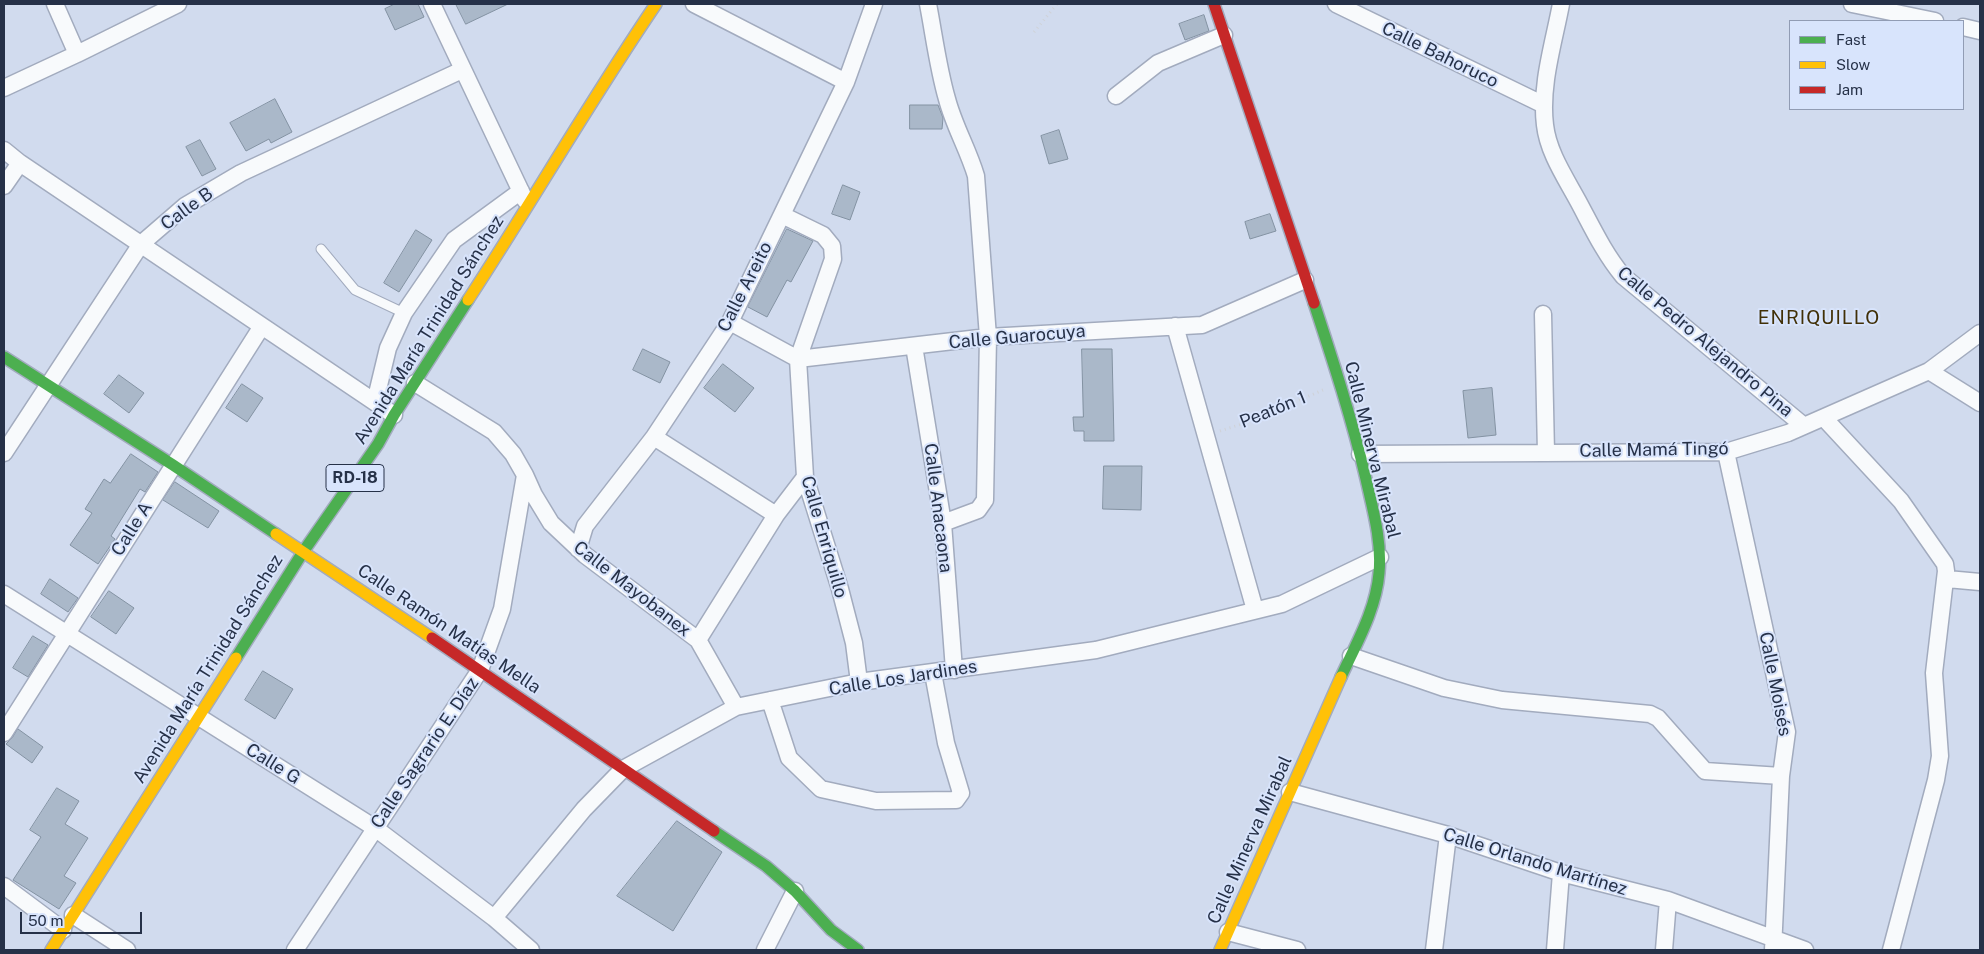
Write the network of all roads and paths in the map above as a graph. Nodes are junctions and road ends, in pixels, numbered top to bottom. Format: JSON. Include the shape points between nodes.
{"nodes":[{"id":1,"x":55,"y":4,"type":"edge"},
{"id":2,"x":178,"y":4,"type":"edge"},
{"id":3,"x":432,"y":4,"type":"edge"},
{"id":4,"x":694,"y":4,"type":"edge"},
{"id":5,"x":874,"y":4,"type":"edge"},
{"id":6,"x":928,"y":4,"type":"edge"},
{"id":7,"x":1057,"y":4,"type":"edge"},
{"id":8,"x":1214,"y":4,"type":"edge"},
{"id":9,"x":1336,"y":4,"type":"edge"},
{"id":10,"x":1561,"y":4,"type":"edge"},
{"id":11,"x":1853,"y":4,"type":"edge"},
{"id":12,"x":648,"y":8,"type":"edge"},
{"id":13,"x":1929,"y":20,"type":"edge"},
{"id":14,"x":1964,"y":27,"type":"edge"},
{"id":15,"x":1980,"y":31,"type":"edge"},
{"id":16,"x":1034,"y":32,"type":"dead end"},
{"id":17,"x":1224,"y":35,"type":"junction"},
{"id":18,"x":77,"y":54,"type":"junction"},
{"id":19,"x":462,"y":70,"type":"junction"},
{"id":20,"x":846,"y":82,"type":"junction"},
{"id":21,"x":4,"y":88,"type":"edge"},
{"id":22,"x":1116,"y":96,"type":"dead end"},
{"id":23,"x":1544,"y":105,"type":"junction"},
{"id":24,"x":4,"y":150,"type":"edge"},
{"id":25,"x":20,"y":162,"type":"junction"},
{"id":26,"x":4,"y":186,"type":"edge"},
{"id":27,"x":521,"y":191,"type":"junction"},
{"id":28,"x":529,"y":206,"type":"junction"},
{"id":29,"x":782,"y":215,"type":"junction"},
{"id":30,"x":141,"y":244,"type":"junction"},
{"id":31,"x":321,"y":248,"type":"dead end"},
{"id":32,"x":1305,"y":280,"type":"junction"},
{"id":33,"x":404,"y":313,"type":"junction"},
{"id":34,"x":1543,"y":314,"type":"dead end"},
{"id":35,"x":730,"y":322,"type":"junction"},
{"id":36,"x":262,"y":326,"type":"junction"},
{"id":37,"x":1175,"y":326,"type":"junction"},
{"id":38,"x":1980,"y":332,"type":"edge"},
{"id":39,"x":988,"y":337,"type":"junction"},
{"id":40,"x":914,"y":346,"type":"junction"},
{"id":41,"x":4,"y":357,"type":"edge"},
{"id":42,"x":798,"y":359,"type":"junction"},
{"id":43,"x":1929,"y":371,"type":"junction"},
{"id":44,"x":415,"y":383,"type":"junction"},
{"id":45,"x":1340,"y":383,"type":"junction"},
{"id":46,"x":48,"y":385,"type":"junction"},
{"id":47,"x":375,"y":402,"type":"junction"},
{"id":48,"x":1980,"y":403,"type":"edge"},
{"id":49,"x":394,"y":415,"type":"junction"},
{"id":50,"x":1824,"y":418,"type":"junction"},
{"id":51,"x":1804,"y":426,"type":"junction"},
{"id":52,"x":1206,"y":435,"type":"junction"},
{"id":53,"x":654,"y":437,"type":"junction"},
{"id":54,"x":1726,"y":452,"type":"junction"},
{"id":55,"x":4,"y":453,"type":"edge"},
{"id":56,"x":1546,"y":453,"type":"junction"},
{"id":57,"x":1360,"y":454,"type":"junction"},
{"id":58,"x":173,"y":464,"type":"junction"},
{"id":59,"x":525,"y":476,"type":"junction"},
{"id":60,"x":805,"y":476,"type":"junction"},
{"id":61,"x":776,"y":515,"type":"junction"},
{"id":62,"x":943,"y":523,"type":"junction"},
{"id":63,"x":578,"y":549,"type":"junction"},
{"id":64,"x":303,"y":552,"type":"junction"},
{"id":65,"x":1380,"y":557,"type":"junction"},
{"id":66,"x":1947,"y":579,"type":"junction"},
{"id":67,"x":1980,"y":582,"type":"edge"},
{"id":68,"x":4,"y":594,"type":"edge"},
{"id":69,"x":1255,"y":610,"type":"junction"},
{"id":70,"x":66,"y":633,"type":"junction"},
{"id":71,"x":698,"y":640,"type":"junction"},
{"id":72,"x":1351,"y":656,"type":"junction"},
{"id":73,"x":480,"y":670,"type":"junction"},
{"id":74,"x":954,"y":670,"type":"junction"},
{"id":75,"x":934,"y":673,"type":"junction"},
{"id":76,"x":860,"y":682,"type":"junction"},
{"id":77,"x":770,"y":700,"type":"junction"},
{"id":78,"x":736,"y":707,"type":"junction"},
{"id":79,"x":198,"y":716,"type":"junction"},
{"id":80,"x":4,"y":732,"type":"edge"},
{"id":81,"x":623,"y":769,"type":"junction"},
{"id":82,"x":1781,"y":776,"type":"junction"},
{"id":83,"x":1290,"y":792,"type":"junction"},
{"id":84,"x":375,"y":828,"type":"junction"},
{"id":85,"x":1448,"y":836,"type":"junction"},
{"id":86,"x":1561,"y":873,"type":"junction"},
{"id":87,"x":4,"y":886,"type":"edge"},
{"id":88,"x":795,"y":891,"type":"junction"},
{"id":89,"x":1668,"y":900,"type":"junction"},
{"id":90,"x":73,"y":915,"type":"junction"},
{"id":91,"x":494,"y":918,"type":"junction"},
{"id":92,"x":63,"y":930,"type":"junction"},
{"id":93,"x":1228,"y":932,"type":"junction"},
{"id":94,"x":1773,"y":944,"type":"edge"},
{"id":95,"x":524,"y":948,"type":"edge"},
{"id":96,"x":51,"y":950,"type":"edge"},
{"id":97,"x":127,"y":950,"type":"edge"},
{"id":98,"x":295,"y":950,"type":"edge"},
{"id":99,"x":765,"y":950,"type":"edge"},
{"id":100,"x":858,"y":950,"type":"edge"},
{"id":101,"x":1220,"y":950,"type":"edge"},
{"id":102,"x":1298,"y":950,"type":"edge"},
{"id":103,"x":1434,"y":950,"type":"edge"},
{"id":104,"x":1555,"y":950,"type":"edge"},
{"id":105,"x":1664,"y":950,"type":"edge"},
{"id":106,"x":1805,"y":950,"type":"edge"},
{"id":107,"x":1891,"y":950,"type":"edge"}],
"edges":[{"from":1,"to":18,"type":"street"},
{"from":2,"to":18,"type":"street"},
{"from":3,"to":19,"type":"street"},
{"from":4,"to":20,"type":"street"},
{"from":5,"to":20,"type":"street","name":"Calle Areito"},
{"from":6,"to":39,"type":"street","via":[[946,99],[976,176]]},
{"from":7,"to":16,"type":"path"},
{"from":8,"to":17,"type":"street","name":"Calle Minerva Mirabal"},
{"from":9,"to":23,"type":"street","name":"Calle Bahoruco"},
{"from":10,"to":23,"type":"street","name":"Calle Pedro Alejandro Pina"},
{"from":11,"to":13,"type":"street"},
{"from":12,"to":28,"type":"street","name":"Avenida María Trinidad Sánchez","number":"RD-18"},
{"from":14,"to":15,"type":"street"},
{"from":17,"to":22,"type":"street","via":[[1158,64]]},
{"from":17,"to":32,"type":"street","name":"Calle Minerva Mirabal"},
{"from":18,"to":21,"type":"street"},
{"from":19,"to":27,"type":"street"},
{"from":19,"to":30,"type":"street","name":"Calle B","via":[[241,173],[184,206]]},
{"from":20,"to":29,"type":"street","name":"Calle Areito"},
{"from":23,"to":51,"type":"street","name":"Calle Pedro Alejandro Pina","via":[[1544,124],[1556,162],[1608,258],[1623,276]]},
{"from":24,"to":25,"type":"street"},
{"from":25,"to":26,"type":"street"},
{"from":25,"to":30,"type":"street"},
{"from":27,"to":28,"type":"street"},
{"from":27,"to":33,"type":"street","via":[[454,240]]},
{"from":28,"to":44,"type":"street","name":"Avenida María Trinidad Sánchez","number":"RD-18"},
{"from":29,"to":35,"type":"street","name":"Calle Areito"},
{"from":29,"to":42,"type":"street","name":"Calle Enriquillo","via":[[823,235],[832,246],[833,259]]},
{"from":30,"to":36,"type":"street"},
{"from":30,"to":46,"type":"street","name":"Calle B"},
{"from":31,"to":33,"type":"lane","via":[[354,290]]},
{"from":32,"to":37,"type":"street","name":"Calle Guarocuya","via":[[1202,325]]},
{"from":32,"to":45,"type":"street","name":"Calle Minerva Mirabal"},
{"from":33,"to":47,"type":"street","via":[[388,348]]},
{"from":34,"to":56,"type":"street"},
{"from":35,"to":42,"type":"street"},
{"from":35,"to":53,"type":"street","name":"Calle Areito"},
{"from":36,"to":47,"type":"street"},
{"from":36,"to":58,"type":"street","name":"Calle A"},
{"from":37,"to":39,"type":"street","name":"Calle Guarocuya"},
{"from":37,"to":52,"type":"street"},
{"from":38,"to":43,"type":"street","name":"Calle Mamá Tingó"},
{"from":39,"to":40,"type":"street","name":"Calle Guarocuya"},
{"from":39,"to":62,"type":"street","via":[[985,500],[978,510]]},
{"from":40,"to":42,"type":"street","name":"Calle Guarocuya"},
{"from":40,"to":62,"type":"street","name":"Calle Anacaona"},
{"from":41,"to":46,"type":"street","name":"Calle Ramón Matías Mella"},
{"from":42,"to":60,"type":"street","name":"Calle Enriquillo"},
{"from":43,"to":48,"type":"street"},
{"from":43,"to":50,"type":"street","name":"Calle Mamá Tingó"},
{"from":44,"to":49,"type":"street","name":"Avenida María Trinidad Sánchez","number":"RD-18"},
{"from":44,"to":59,"type":"street","via":[[494,432],[513,454]]},
{"from":45,"to":52,"type":"path","name":"Peatón 1","via":[[1245,423]]},
{"from":45,"to":57,"type":"street","name":"Calle Minerva Mirabal"},
{"from":46,"to":55,"type":"street","name":"Calle B"},
{"from":46,"to":58,"type":"street","name":"Calle Ramón Matías Mella"},
{"from":47,"to":49,"type":"street"},
{"from":49,"to":64,"type":"street","name":"Avenida María Trinidad Sánchez","number":"RD-18","via":[[378,444]]},
{"from":50,"to":51,"type":"street","name":"Calle Mamá Tingó"},
{"from":50,"to":66,"type":"street","via":[[1901,501],[1945,564]]},
{"from":51,"to":54,"type":"street","name":"Calle Mamá Tingó"},
{"from":52,"to":69,"type":"street"},
{"from":53,"to":61,"type":"street"},
{"from":53,"to":63,"type":"street","name":"Calle Areito","via":[[585,526]]},
{"from":54,"to":56,"type":"street","name":"Calle Mamá Tingó"},
{"from":54,"to":82,"type":"street","name":"Calle Moisés","via":[[1787,732]]},
{"from":56,"to":57,"type":"street","name":"Calle Mamá Tingó"},
{"from":57,"to":65,"type":"street","name":"Calle Minerva Mirabal"},
{"from":58,"to":64,"type":"street","name":"Calle Ramón Matías Mella"},
{"from":58,"to":70,"type":"street","name":"Calle A"},
{"from":59,"to":63,"type":"street","name":"Calle Mayobanex","via":[[551,523]]},
{"from":59,"to":73,"type":"street","name":"Calle Sagrario E. Díaz","via":[[502,609]]},
{"from":60,"to":61,"type":"street"},
{"from":60,"to":76,"type":"street","name":"Calle Enriquillo","via":[[840,589],[854,642]]},
{"from":61,"to":71,"type":"street"},
{"from":62,"to":74,"type":"street","name":"Calle Anacaona"},
{"from":63,"to":71,"type":"street","name":"Calle Mayobanex"},
{"from":64,"to":73,"type":"street","name":"Calle Ramón Matías Mella"},
{"from":64,"to":79,"type":"street","name":"Avenida María Trinidad Sánchez","number":"RD-18"},
{"from":65,"to":69,"type":"street","name":"Calle Los Jardines","via":[[1282,604]]},
{"from":65,"to":72,"type":"street","name":"Calle Minerva Mirabal","via":[[1372,607]]},
{"from":66,"to":67,"type":"street"},
{"from":66,"to":107,"type":"street","via":[[1934,673],[1940,756]]},
{"from":68,"to":70,"type":"street","name":"Calle G"},
{"from":69,"to":74,"type":"street","name":"Calle Los Jardines","via":[[1096,650]]},
{"from":70,"to":79,"type":"street","name":"Calle G"},
{"from":70,"to":80,"type":"street","name":"Calle A"},
{"from":71,"to":78,"type":"street","name":"Calle Mayobanex"},
{"from":72,"to":82,"type":"street","via":[[1444,688],[1502,700],[1650,714],[1658,718],[1705,771]]},
{"from":72,"to":83,"type":"street","name":"Calle Minerva Mirabal"},
{"from":73,"to":81,"type":"street","name":"Calle Ramón Matías Mella"},
{"from":73,"to":84,"type":"street","name":"Calle Sagrario E. Díaz"},
{"from":74,"to":75,"type":"street","name":"Calle Los Jardines"},
{"from":75,"to":76,"type":"street","name":"Calle Los Jardines"},
{"from":75,"to":77,"type":"street","via":[[946,743],[960,793],[956,800],[876,801],[820,789],[788,758]]},
{"from":76,"to":77,"type":"street","name":"Calle Los Jardines"},
{"from":77,"to":78,"type":"street","name":"Calle Los Jardines"},
{"from":78,"to":81,"type":"street","name":"Calle Los Jardines"},
{"from":79,"to":84,"type":"street","name":"Calle G"},
{"from":79,"to":90,"type":"street","name":"Avenida María Trinidad Sánchez","number":"RD-18"},
{"from":81,"to":88,"type":"street","name":"Calle Ramón Matías Mella","via":[[766,866]]},
{"from":81,"to":91,"type":"street","name":"Calle Los Jardines","via":[[584,809]]},
{"from":82,"to":94,"type":"street","name":"Calle Moisés"},
{"from":83,"to":85,"type":"street","name":"Calle Orlando Martínez"},
{"from":83,"to":93,"type":"street","name":"Calle Minerva Mirabal"},
{"from":84,"to":91,"type":"street","name":"Calle G"},
{"from":84,"to":98,"type":"street","name":"Calle Sagrario E. Díaz"},
{"from":85,"to":86,"type":"street","name":"Calle Orlando Martínez"},
{"from":85,"to":103,"type":"street"},
{"from":86,"to":89,"type":"street","name":"Calle Orlando Martínez"},
{"from":86,"to":104,"type":"street"},
{"from":87,"to":92,"type":"street"},
{"from":88,"to":99,"type":"street"},
{"from":88,"to":100,"type":"street","name":"Calle Ramón Matías Mella","via":[[831,930]]},
{"from":89,"to":94,"type":"street","name":"Calle Orlando Martínez"},
{"from":89,"to":105,"type":"street"},
{"from":90,"to":92,"type":"street","name":"Avenida María Trinidad Sánchez","number":"RD-18"},
{"from":90,"to":97,"type":"street"},
{"from":91,"to":95,"type":"street","name":"Calle G"},
{"from":92,"to":96,"type":"street","name":"Avenida María Trinidad Sánchez","number":"RD-18"},
{"from":93,"to":101,"type":"street","name":"Calle Minerva Mirabal"},
{"from":93,"to":102,"type":"street"},
{"from":94,"to":106,"type":"street","name":"Calle Orlando Martínez"}]}
